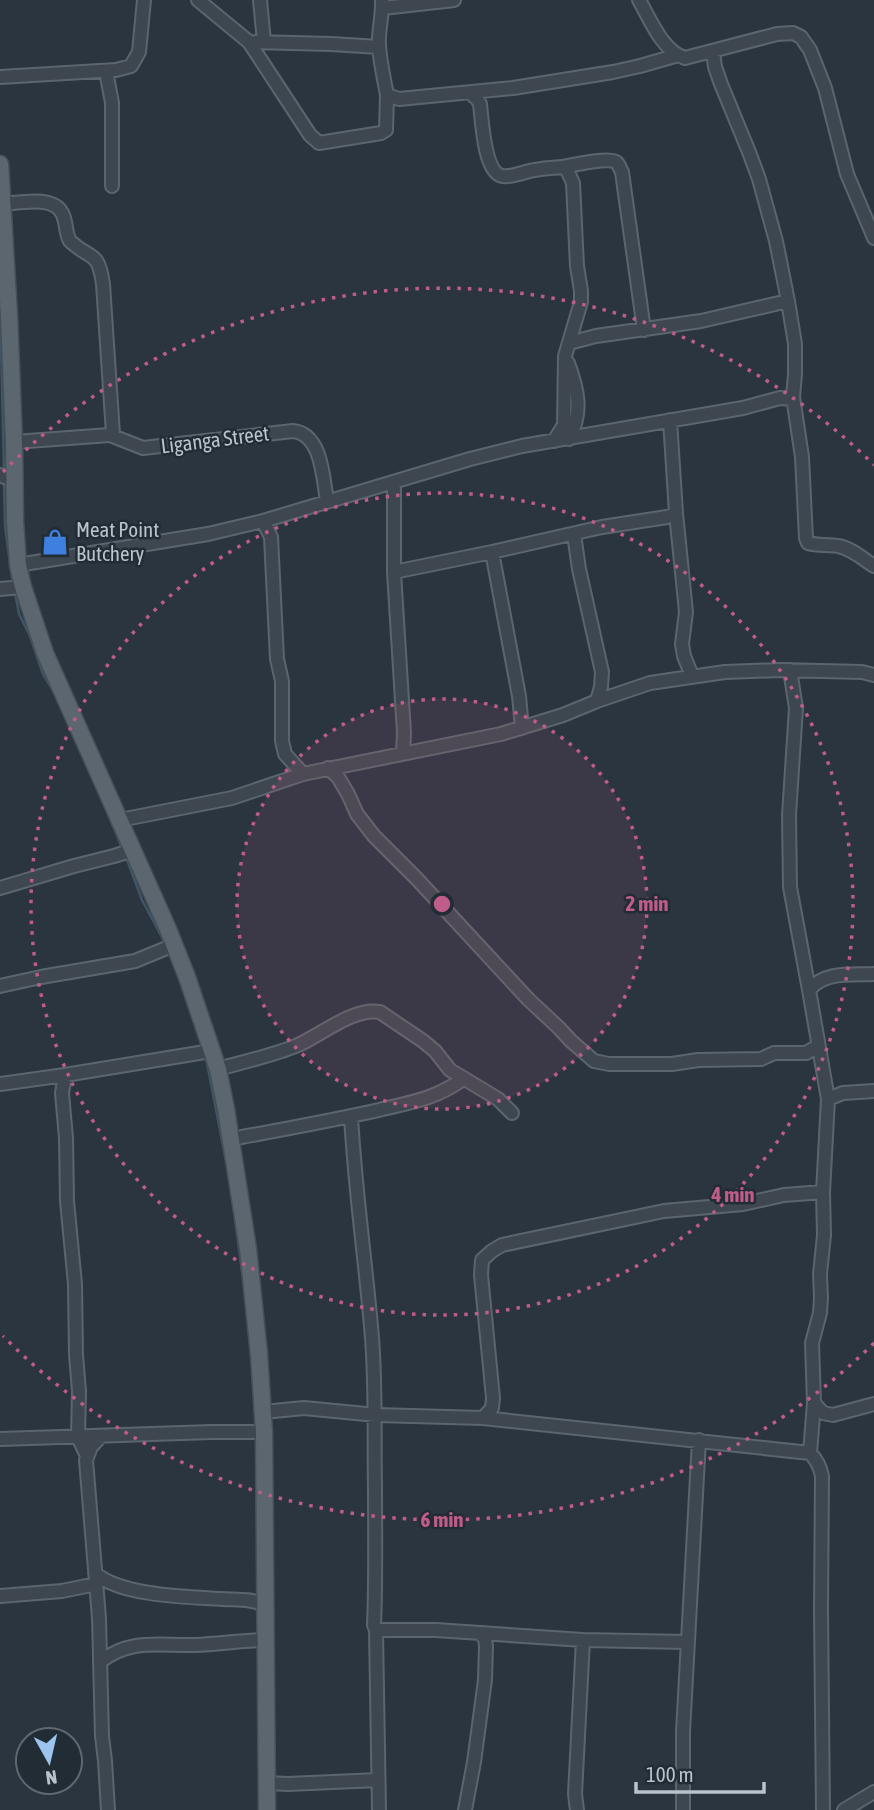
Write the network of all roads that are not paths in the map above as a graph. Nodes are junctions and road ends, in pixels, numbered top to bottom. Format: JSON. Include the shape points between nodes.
{"nodes":[{"id":1,"x":144,"y":0,"type":"edge"},
{"id":2,"x":198,"y":0,"type":"edge"},
{"id":3,"x":260,"y":0,"type":"edge"},
{"id":4,"x":454,"y":0,"type":"edge"},
{"id":5,"x":639,"y":0,"type":"edge"},
{"id":6,"x":382,"y":4,"type":"edge"},
{"id":7,"x":264,"y":42,"type":"junction"},
{"id":8,"x":249,"y":43,"type":"junction"},
{"id":9,"x":379,"y":47,"type":"junction"},
{"id":10,"x":713,"y":52,"type":"junction"},
{"id":11,"x":675,"y":55,"type":"junction"},
{"id":12,"x":106,"y":71,"type":"junction"},
{"id":13,"x":0,"y":76,"type":"edge"},
{"id":14,"x":470,"y":93,"type":"junction"},
{"id":15,"x":387,"y":95,"type":"junction"},
{"id":16,"x":0,"y":164,"type":"edge"},
{"id":17,"x":563,"y":167,"type":"junction"},
{"id":18,"x":113,"y":186,"type":"dead end"},
{"id":19,"x":2,"y":204,"type":"junction"},
{"id":20,"x":874,"y":238,"type":"edge"},
{"id":21,"x":788,"y":301,"type":"junction"},
{"id":22,"x":644,"y":330,"type":"junction"},
{"id":23,"x":569,"y":343,"type":"junction"},
{"id":24,"x":565,"y":356,"type":"junction"},
{"id":25,"x":793,"y":399,"type":"junction"},
{"id":26,"x":670,"y":420,"type":"junction"},
{"id":27,"x":113,"y":434,"type":"dead end"},
{"id":28,"x":569,"y":439,"type":"junction"},
{"id":29,"x":554,"y":441,"type":"junction"},
{"id":30,"x":14,"y":442,"type":"junction"},
{"id":31,"x":7,"y":478,"type":"edge"},
{"id":32,"x":394,"y":482,"type":"junction"},
{"id":33,"x":327,"y":501,"type":"junction"},
{"id":34,"x":676,"y":513,"type":"junction"},
{"id":35,"x":263,"y":521,"type":"junction"},
{"id":36,"x":574,"y":534,"type":"junction"},
{"id":37,"x":492,"y":552,"type":"junction"},
{"id":38,"x":18,"y":565,"type":"junction"},
{"id":39,"x":874,"y":566,"type":"edge"},
{"id":40,"x":394,"y":572,"type":"junction"},
{"id":41,"x":23,"y":587,"type":"junction"},
{"id":42,"x":0,"y":589,"type":"edge"},
{"id":43,"x":790,"y":670,"type":"junction"},
{"id":44,"x":874,"y":675,"type":"edge"},
{"id":45,"x":692,"y":676,"type":"junction"},
{"id":46,"x":597,"y":701,"type":"junction"},
{"id":47,"x":522,"y":728,"type":"junction"},
{"id":48,"x":402,"y":753,"type":"junction"},
{"id":49,"x":328,"y":768,"type":"junction"},
{"id":50,"x":303,"y":774,"type":"junction"},
{"id":51,"x":120,"y":820,"type":"junction"},
{"id":52,"x":133,"y":850,"type":"junction"},
{"id":53,"x":0,"y":888,"type":"edge"},
{"id":54,"x":174,"y":945,"type":"junction"},
{"id":55,"x":874,"y":974,"type":"edge"},
{"id":56,"x":0,"y":986,"type":"edge"},
{"id":57,"x":809,"y":990,"type":"junction"},
{"id":58,"x":818,"y":1046,"type":"junction"},
{"id":59,"x":213,"y":1052,"type":"junction"},
{"id":60,"x":806,"y":1053,"type":"junction"},
{"id":61,"x":821,"y":1065,"type":"junction"},
{"id":62,"x":218,"y":1069,"type":"junction"},
{"id":63,"x":65,"y":1075,"type":"junction"},
{"id":64,"x":463,"y":1079,"type":"junction"},
{"id":65,"x":0,"y":1084,"type":"edge"},
{"id":66,"x":874,"y":1090,"type":"edge"},
{"id":67,"x":828,"y":1099,"type":"junction"},
{"id":68,"x":512,"y":1113,"type":"dead end"},
{"id":69,"x":351,"y":1116,"type":"junction"},
{"id":70,"x":231,"y":1139,"type":"junction"},
{"id":71,"x":823,"y":1192,"type":"junction"},
{"id":72,"x":814,"y":1403,"type":"junction"},
{"id":73,"x":874,"y":1404,"type":"edge"},
{"id":74,"x":263,"y":1412,"type":"junction"},
{"id":75,"x":376,"y":1415,"type":"junction"},
{"id":76,"x":483,"y":1418,"type":"junction"},
{"id":77,"x":264,"y":1432,"type":"junction"},
{"id":78,"x":101,"y":1436,"type":"junction"},
{"id":79,"x":78,"y":1437,"type":"junction"},
{"id":80,"x":0,"y":1439,"type":"edge"},
{"id":81,"x":699,"y":1440,"type":"junction"},
{"id":82,"x":810,"y":1453,"type":"junction"},
{"id":83,"x":87,"y":1456,"type":"junction"},
{"id":84,"x":96,"y":1578,"type":"junction"},
{"id":85,"x":0,"y":1596,"type":"edge"},
{"id":86,"x":265,"y":1606,"type":"junction"},
{"id":87,"x":376,"y":1630,"type":"junction"},
{"id":88,"x":479,"y":1633,"type":"junction"},
{"id":89,"x":99,"y":1635,"type":"junction"},
{"id":90,"x":583,"y":1640,"type":"junction"},
{"id":91,"x":687,"y":1642,"type":"junction"},
{"id":92,"x":267,"y":1644,"type":"junction"},
{"id":93,"x":123,"y":1648,"type":"junction"},
{"id":94,"x":100,"y":1662,"type":"junction"},
{"id":95,"x":378,"y":1780,"type":"junction"},
{"id":96,"x":266,"y":1783,"type":"junction"},
{"id":97,"x":874,"y":1792,"type":"edge"},
{"id":98,"x":108,"y":1810,"type":"edge"},
{"id":99,"x":267,"y":1810,"type":"edge"},
{"id":100,"x":379,"y":1810,"type":"edge"},
{"id":101,"x":465,"y":1810,"type":"edge"},
{"id":102,"x":577,"y":1810,"type":"edge"},
{"id":103,"x":683,"y":1810,"type":"edge"},
{"id":104,"x":823,"y":1810,"type":"edge"},
{"id":105,"x":844,"y":1810,"type":"edge"}],
"edges":[{"from":1,"to":12,"type":"street","via":[[136,59],[124,69]]},
{"from":2,"to":8,"type":"street"},
{"from":3,"to":7,"type":"street"},
{"from":4,"to":6,"type":"street"},
{"from":5,"to":11,"type":"street"},
{"from":6,"to":9,"type":"street"},
{"from":7,"to":8,"type":"street"},
{"from":7,"to":9,"type":"street"},
{"from":8,"to":15,"type":"street","via":[[319,143],[381,134],[386,130]]},
{"from":9,"to":15,"type":"street"},
{"from":10,"to":11,"type":"street","via":[[685,58]]},
{"from":10,"to":20,"type":"street","via":[[777,34],[800,37],[825,88],[847,174]]},
{"from":10,"to":21,"type":"street","via":[[759,179]]},
{"from":11,"to":14,"type":"street","via":[[614,72]]},
{"from":12,"to":13,"type":"street"},
{"from":12,"to":18,"type":"street","via":[[112,103]]},
{"from":14,"to":15,"type":"street","via":[[399,99]]},
{"from":14,"to":17,"type":"street","via":[[480,104],[494,171],[509,176]]},
{"from":16,"to":19,"type":"main road"},
{"from":17,"to":22,"type":"street","via":[[608,161],[616,162],[622,172]]},
{"from":17,"to":23,"type":"street","via":[[573,183],[581,291]]},
{"from":19,"to":27,"type":"street","via":[[54,204],[62,212],[67,237],[100,266]]},
{"from":19,"to":30,"type":"main road"},
{"from":21,"to":22,"type":"street"},
{"from":21,"to":25,"type":"street","via":[[795,344]]},
{"from":22,"to":23,"type":"street"},
{"from":23,"to":24,"type":"street"},
{"from":24,"to":28,"type":"street","via":[[578,409]]},
{"from":24,"to":29,"type":"street","via":[[564,425]]},
{"from":25,"to":26,"type":"street"},
{"from":25,"to":39,"type":"street","via":[[808,543],[842,546]]},
{"from":26,"to":28,"type":"street"},
{"from":26,"to":34,"type":"street"},
{"from":28,"to":29,"type":"street"},
{"from":29,"to":32,"type":"street"},
{"from":30,"to":31,"type":"main road"},
{"from":30,"to":33,"type":"street","name":"Liganga Street","via":[[107,435],[143,448],[300,432],[316,450]]},
{"from":31,"to":38,"type":"main road"},
{"from":32,"to":33,"type":"street"},
{"from":32,"to":40,"type":"street"},
{"from":33,"to":35,"type":"street"},
{"from":34,"to":36,"type":"street"},
{"from":34,"to":45,"type":"street","via":[[686,611],[682,644]]},
{"from":35,"to":38,"type":"street"},
{"from":35,"to":50,"type":"street","via":[[271,537],[282,741],[285,754]]},
{"from":36,"to":37,"type":"street"},
{"from":36,"to":46,"type":"street","via":[[602,672]]},
{"from":37,"to":40,"type":"street"},
{"from":37,"to":47,"type":"street"},
{"from":38,"to":41,"type":"main road"},
{"from":40,"to":48,"type":"street"},
{"from":41,"to":42,"type":"street"},
{"from":41,"to":51,"type":"main road","via":[[45,653]]},
{"from":43,"to":44,"type":"street"},
{"from":43,"to":45,"type":"street"},
{"from":43,"to":57,"type":"street","via":[[796,708],[790,887]]},
{"from":45,"to":46,"type":"street","via":[[650,683]]},
{"from":46,"to":47,"type":"street"},
{"from":47,"to":48,"type":"street"},
{"from":48,"to":49,"type":"street"},
{"from":49,"to":50,"type":"street"},
{"from":49,"to":60,"type":"street","via":[[374,836],[528,999],[594,1061],[672,1064]]},
{"from":50,"to":51,"type":"street","via":[[233,798]]},
{"from":51,"to":52,"type":"main road"},
{"from":52,"to":53,"type":"street"},
{"from":52,"to":54,"type":"main road"},
{"from":54,"to":56,"type":"street","via":[[135,961]]},
{"from":54,"to":59,"type":"main road"},
{"from":55,"to":57,"type":"street","via":[[825,977]]},
{"from":57,"to":58,"type":"street"},
{"from":58,"to":60,"type":"street"},
{"from":58,"to":61,"type":"street"},
{"from":59,"to":62,"type":"main road"},
{"from":59,"to":63,"type":"street"},
{"from":60,"to":61,"type":"street"},
{"from":61,"to":67,"type":"street"},
{"from":62,"to":64,"type":"street","via":[[297,1046],[358,1014],[373,1011],[423,1041]]},
{"from":62,"to":70,"type":"main road"},
{"from":63,"to":65,"type":"street"},
{"from":63,"to":79,"type":"street","via":[[62,1093],[75,1284]]},
{"from":64,"to":68,"type":"street","via":[[498,1099]]},
{"from":64,"to":69,"type":"street","via":[[433,1097]]},
{"from":66,"to":67,"type":"street"},
{"from":67,"to":71,"type":"street"},
{"from":69,"to":70,"type":"street"},
{"from":69,"to":75,"type":"street"},
{"from":70,"to":74,"type":"main road","via":[[248,1249]]},
{"from":71,"to":72,"type":"street","via":[[820,1313],[812,1343]]},
{"from":71,"to":76,"type":"street","via":[[664,1211],[502,1245],[492,1251],[482,1260],[481,1275],[493,1398],[492,1408]]},
{"from":72,"to":73,"type":"street","via":[[823,1413],[833,1415]]},
{"from":72,"to":82,"type":"street"},
{"from":74,"to":75,"type":"street","via":[[304,1408]]},
{"from":74,"to":77,"type":"main road"},
{"from":75,"to":76,"type":"street"},
{"from":75,"to":87,"type":"street"},
{"from":76,"to":81,"type":"street"},
{"from":77,"to":78,"type":"street"},
{"from":77,"to":86,"type":"main road"},
{"from":78,"to":79,"type":"street"},
{"from":78,"to":83,"type":"street"},
{"from":79,"to":80,"type":"street"},
{"from":79,"to":83,"type":"street"},
{"from":81,"to":82,"type":"street"},
{"from":81,"to":91,"type":"street"},
{"from":82,"to":104,"type":"street","via":[[822,1476]]},
{"from":83,"to":84,"type":"street"},
{"from":84,"to":85,"type":"street","via":[[62,1591]]},
{"from":84,"to":86,"type":"street","via":[[153,1594],[243,1600]]},
{"from":84,"to":89,"type":"street"},
{"from":86,"to":92,"type":"main road"},
{"from":87,"to":88,"type":"street"},
{"from":87,"to":95,"type":"street"},
{"from":88,"to":90,"type":"street"},
{"from":88,"to":101,"type":"street","via":[[486,1646],[485,1679]]},
{"from":89,"to":93,"type":"street"},
{"from":89,"to":94,"type":"street"},
{"from":90,"to":91,"type":"street"},
{"from":90,"to":102,"type":"street"},
{"from":91,"to":103,"type":"street"},
{"from":92,"to":93,"type":"street","via":[[261,1640]]},
{"from":92,"to":96,"type":"main road"},
{"from":93,"to":94,"type":"street"},
{"from":94,"to":98,"type":"street"},
{"from":95,"to":96,"type":"street"},
{"from":95,"to":100,"type":"street"},
{"from":96,"to":99,"type":"main road"},
{"from":97,"to":105,"type":"street"}]}
